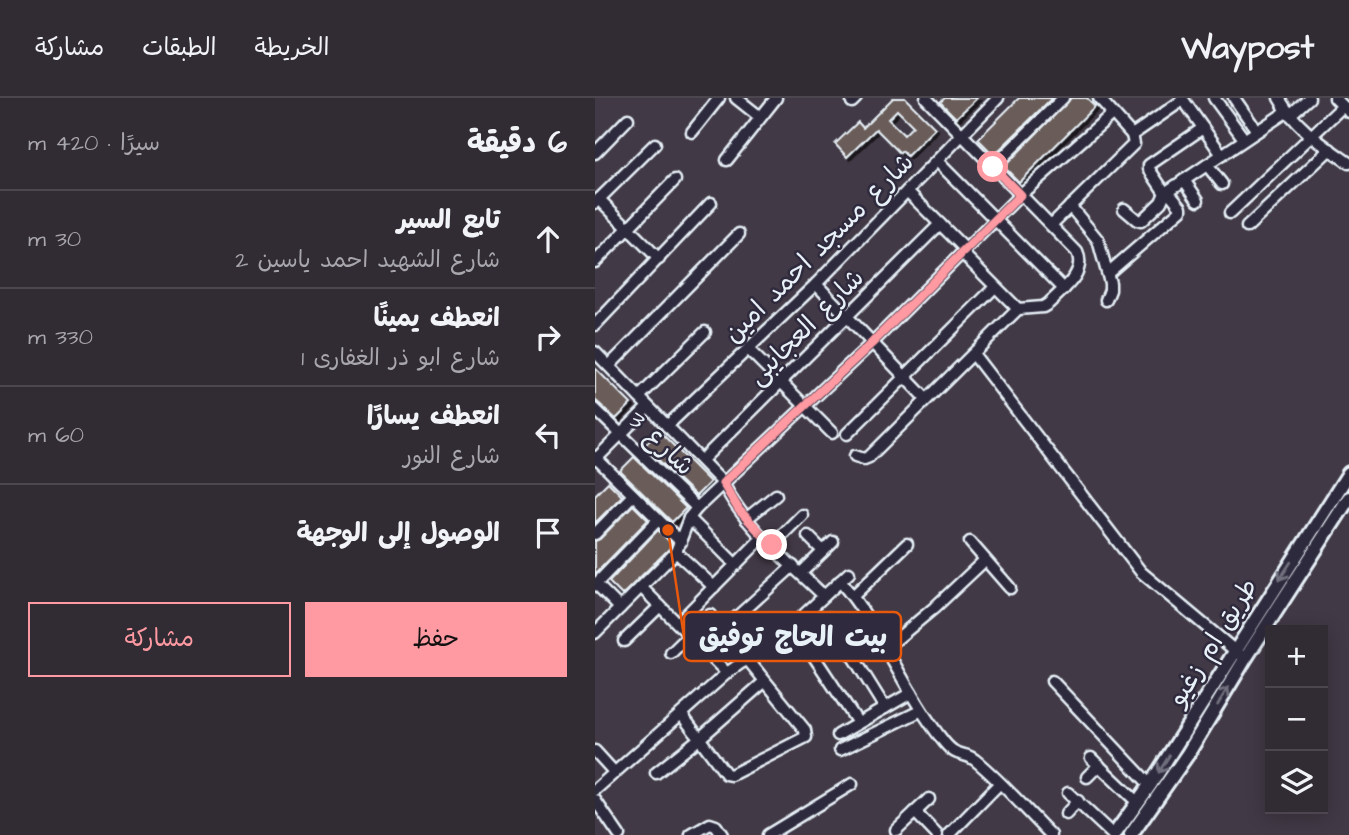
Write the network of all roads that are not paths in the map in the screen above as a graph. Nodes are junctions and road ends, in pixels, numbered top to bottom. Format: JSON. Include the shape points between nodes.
{"nodes":[{"id":1,"x":719,"y":98,"type":"edge"},
{"id":2,"x":736,"y":98,"type":"edge"},
{"id":3,"x":776,"y":98,"type":"edge"},
{"id":4,"x":998,"y":98,"type":"edge"},
{"id":5,"x":1063,"y":98,"type":"edge"},
{"id":6,"x":1099,"y":98,"type":"edge"},
{"id":7,"x":1214,"y":98,"type":"edge"},
{"id":8,"x":1234,"y":98,"type":"edge"},
{"id":9,"x":1279,"y":98,"type":"edge"},
{"id":10,"x":1309,"y":98,"type":"edge"},
{"id":11,"x":1335,"y":98,"type":"edge"},
{"id":12,"x":1183,"y":99,"type":"edge"},
{"id":13,"x":931,"y":100,"type":"edge"},
{"id":14,"x":1346,"y":109,"type":"edge"},
{"id":15,"x":1288,"y":113,"type":"junction"},
{"id":16,"x":1112,"y":114,"type":"junction"},
{"id":17,"x":761,"y":117,"type":"junction"},
{"id":18,"x":628,"y":119,"type":"dead end"},
{"id":19,"x":1203,"y":128,"type":"junction"},
{"id":20,"x":1257,"y":131,"type":"junction"},
{"id":21,"x":692,"y":132,"type":"dead end"},
{"id":22,"x":1132,"y":135,"type":"junction"},
{"id":23,"x":961,"y":136,"type":"junction"},
{"id":24,"x":1311,"y":136,"type":"junction"},
{"id":25,"x":1244,"y":139,"type":"junction"},
{"id":26,"x":655,"y":144,"type":"dead end"},
{"id":27,"x":1330,"y":149,"type":"junction"},
{"id":28,"x":595,"y":153,"type":"edge"},
{"id":29,"x":1221,"y":155,"type":"junction"},
{"id":30,"x":727,"y":160,"type":"dead end"},
{"id":31,"x":937,"y":161,"type":"junction"},
{"id":32,"x":1349,"y":163,"type":"edge"},
{"id":33,"x":1206,"y":165,"type":"junction"},
{"id":34,"x":993,"y":167,"type":"junction"},
{"id":35,"x":675,"y":180,"type":"dead end"},
{"id":36,"x":1184,"y":180,"type":"junction"},
{"id":37,"x":1222,"y":184,"type":"dead end"},
{"id":38,"x":907,"y":191,"type":"junction"},
{"id":39,"x":1167,"y":192,"type":"junction"},
{"id":40,"x":1020,"y":195,"type":"junction"},
{"id":41,"x":1198,"y":200,"type":"dead end"},
{"id":42,"x":597,"y":201,"type":"edge"},
{"id":43,"x":711,"y":203,"type":"dead end"},
{"id":44,"x":1070,"y":206,"type":"junction"},
{"id":45,"x":1124,"y":208,"type":"dead end"},
{"id":46,"x":1230,"y":213,"type":"dead end"},
{"id":47,"x":995,"y":221,"type":"junction"},
{"id":48,"x":940,"y":224,"type":"junction"},
{"id":49,"x":1051,"y":225,"type":"junction"},
{"id":50,"x":629,"y":228,"type":"junction"},
{"id":51,"x":1247,"y":228,"type":"dead end"},
{"id":52,"x":739,"y":234,"type":"dead end"},
{"id":53,"x":964,"y":251,"type":"junction"},
{"id":54,"x":659,"y":259,"type":"junction"},
{"id":55,"x":595,"y":262,"type":"edge"},
{"id":56,"x":1108,"y":273,"type":"junction"},
{"id":57,"x":815,"y":284,"type":"junction"},
{"id":58,"x":995,"y":286,"type":"junction"},
{"id":59,"x":1064,"y":289,"type":"junction"},
{"id":60,"x":1106,"y":300,"type":"dead end"},
{"id":61,"x":1018,"y":309,"type":"junction"},
{"id":62,"x":846,"y":316,"type":"junction"},
{"id":63,"x":595,"y":325,"type":"edge"},
{"id":64,"x":705,"y":332,"type":"dead end"},
{"id":65,"x":872,"y":343,"type":"junction"},
{"id":66,"x":748,"y":349,"type":"junction"},
{"id":67,"x":595,"y":352,"type":"edge"},
{"id":68,"x":974,"y":355,"type":"junction"},
{"id":69,"x":609,"y":366,"type":"junction"},
{"id":70,"x":905,"y":377,"type":"junction"},
{"id":71,"x":781,"y":381,"type":"junction"},
{"id":72,"x":639,"y":397,"type":"junction"},
{"id":73,"x":926,"y":399,"type":"junction"},
{"id":74,"x":806,"y":406,"type":"junction"},
{"id":75,"x":648,"y":407,"type":"junction"},
{"id":76,"x":595,"y":409,"type":"edge"},
{"id":77,"x":667,"y":426,"type":"junction"},
{"id":78,"x":832,"y":433,"type":"dead end"},
{"id":79,"x":621,"y":434,"type":"junction"},
{"id":80,"x":847,"y":434,"type":"dead end"},
{"id":81,"x":855,"y":456,"type":"dead end"},
{"id":82,"x":595,"y":458,"type":"edge"},
{"id":83,"x":702,"y":460,"type":"junction"},
{"id":84,"x":1349,"y":473,"type":"edge"},
{"id":85,"x":723,"y":483,"type":"junction"},
{"id":86,"x":633,"y":495,"type":"junction"},
{"id":87,"x":776,"y":495,"type":"dead end"},
{"id":88,"x":1349,"y":498,"type":"edge"},
{"id":89,"x":697,"y":508,"type":"junction"},
{"id":90,"x":802,"y":515,"type":"dead end"},
{"id":91,"x":689,"y":518,"type":"junction"},
{"id":92,"x":746,"y":519,"type":"junction"},
{"id":93,"x":658,"y":520,"type":"junction"},
{"id":94,"x":1311,"y":531,"type":"junction"},
{"id":95,"x":595,"y":534,"type":"edge"},
{"id":96,"x":808,"y":536,"type":"dead end"},
{"id":97,"x":763,"y":537,"type":"junction"},
{"id":98,"x":1324,"y":538,"type":"junction"},
{"id":99,"x":833,"y":542,"type":"dead end"},
{"id":100,"x":970,"y":542,"type":"dead end"},
{"id":101,"x":907,"y":544,"type":"dead end"},
{"id":102,"x":772,"y":545,"type":"junction"},
{"id":103,"x":679,"y":547,"type":"junction"},
{"id":104,"x":823,"y":551,"type":"junction"},
{"id":105,"x":985,"y":560,"type":"junction"},
{"id":106,"x":736,"y":565,"type":"junction"},
{"id":107,"x":797,"y":570,"type":"junction"},
{"id":108,"x":849,"y":573,"type":"dead end"},
{"id":109,"x":840,"y":581,"type":"junction"},
{"id":110,"x":595,"y":584,"type":"edge"},
{"id":111,"x":641,"y":587,"type":"junction"},
{"id":112,"x":714,"y":587,"type":"junction"},
{"id":113,"x":1010,"y":588,"type":"dead end"},
{"id":114,"x":824,"y":596,"type":"junction"},
{"id":115,"x":853,"y":596,"type":"junction"},
{"id":116,"x":660,"y":606,"type":"junction"},
{"id":117,"x":620,"y":608,"type":"junction"},
{"id":118,"x":710,"y":615,"type":"dead end"},
{"id":119,"x":829,"y":618,"type":"dead end"},
{"id":120,"x":678,"y":623,"type":"junction"},
{"id":121,"x":729,"y":625,"type":"dead end"},
{"id":122,"x":595,"y":633,"type":"edge"},
{"id":123,"x":690,"y":635,"type":"junction"},
{"id":124,"x":624,"y":641,"type":"dead end"},
{"id":125,"x":805,"y":643,"type":"dead end"},
{"id":126,"x":885,"y":648,"type":"junction"},
{"id":127,"x":1234,"y":650,"type":"junction"},
{"id":128,"x":671,"y":653,"type":"dead end"},
{"id":129,"x":1245,"y":659,"type":"junction"},
{"id":130,"x":748,"y":660,"type":"junction"},
{"id":131,"x":727,"y":673,"type":"junction"},
{"id":132,"x":1052,"y":681,"type":"dead end"},
{"id":133,"x":764,"y":682,"type":"junction"},
{"id":134,"x":911,"y":693,"type":"junction"},
{"id":135,"x":885,"y":708,"type":"junction"},
{"id":136,"x":920,"y":711,"type":"junction"},
{"id":137,"x":682,"y":715,"type":"junction"},
{"id":138,"x":858,"y":723,"type":"junction"},
{"id":139,"x":838,"y":735,"type":"dead end"},
{"id":140,"x":699,"y":739,"type":"junction"},
{"id":141,"x":840,"y":750,"type":"dead end"},
{"id":142,"x":595,"y":751,"type":"edge"},
{"id":143,"x":615,"y":773,"type":"junction"},
{"id":144,"x":656,"y":773,"type":"dead end"},
{"id":145,"x":1087,"y":777,"type":"dead end"},
{"id":146,"x":852,"y":784,"type":"dead end"},
{"id":147,"x":999,"y":784,"type":"junction"},
{"id":148,"x":1150,"y":786,"type":"junction"},
{"id":149,"x":595,"y":790,"type":"edge"},
{"id":150,"x":1068,"y":793,"type":"dead end"},
{"id":151,"x":929,"y":799,"type":"dead end"},
{"id":152,"x":595,"y":800,"type":"edge"},
{"id":153,"x":1077,"y":802,"type":"junction"},
{"id":154,"x":1138,"y":803,"type":"junction"},
{"id":155,"x":915,"y":812,"type":"junction"},
{"id":156,"x":1066,"y":814,"type":"dead end"},
{"id":157,"x":896,"y":830,"type":"dead end"},
{"id":158,"x":619,"y":835,"type":"edge"},
{"id":159,"x":691,"y":835,"type":"edge"},
{"id":160,"x":722,"y":835,"type":"edge"},
{"id":161,"x":768,"y":835,"type":"edge"},
{"id":162,"x":937,"y":835,"type":"edge"},
{"id":163,"x":949,"y":835,"type":"edge"},
{"id":164,"x":1051,"y":835,"type":"edge"},
{"id":165,"x":1114,"y":835,"type":"edge"},
{"id":166,"x":1131,"y":835,"type":"edge"}],
"edges":[{"from":1,"to":21,"type":"street"},
{"from":2,"to":17,"type":"street"},
{"from":3,"to":17,"type":"street"},
{"from":4,"to":23,"type":"street","name":"شارع مسجد احمد امين"},
{"from":5,"to":34,"type":"street"},
{"from":6,"to":16,"type":"street"},
{"from":7,"to":25,"type":"street"},
{"from":8,"to":20,"type":"street"},
{"from":9,"to":15,"type":"street"},
{"from":10,"to":15,"type":"street"},
{"from":11,"to":14,"type":"street"},
{"from":12,"to":19,"type":"street"},
{"from":12,"to":22,"type":"street"},
{"from":13,"to":23,"type":"street"},
{"from":14,"to":24,"type":"street"},
{"from":15,"to":20,"type":"street"},
{"from":15,"to":24,"type":"street"},
{"from":16,"to":22,"type":"street"},
{"from":16,"to":40,"type":"street"},
{"from":17,"to":30,"type":"street"},
{"from":18,"to":28,"type":"street"},
{"from":19,"to":29,"type":"street"},
{"from":19,"to":39,"type":"street","via":[[1149,165]]},
{"from":20,"to":25,"type":"street"},
{"from":22,"to":44,"type":"street","via":[[1132,148]]},
{"from":23,"to":31,"type":"street","name":"شارع مسجد احمد امين"},
{"from":23,"to":34,"type":"street"},
{"from":24,"to":27,"type":"street"},
{"from":24,"to":46,"type":"street"},
{"from":25,"to":29,"type":"street"},
{"from":26,"to":42,"type":"street"},
{"from":27,"to":32,"type":"street"},
{"from":27,"to":51,"type":"street"},
{"from":29,"to":33,"type":"street"},
{"from":31,"to":38,"type":"street","name":"شارع مسجد احمد امين"},
{"from":31,"to":47,"type":"street"},
{"from":33,"to":36,"type":"street"},
{"from":33,"to":37,"type":"street"},
{"from":34,"to":40,"type":"street"},
{"from":35,"to":50,"type":"street"},
{"from":36,"to":39,"type":"street"},
{"from":36,"to":41,"type":"street"},
{"from":38,"to":48,"type":"street"},
{"from":38,"to":57,"type":"street","name":"شارع مسجد احمد امين"},
{"from":39,"to":45,"type":"street","via":[[1141,221]]},
{"from":39,"to":56,"type":"street","via":[[1181,210]]},
{"from":40,"to":47,"type":"street"},
{"from":40,"to":49,"type":"street"},
{"from":42,"to":50,"type":"street"},
{"from":43,"to":54,"type":"street"},
{"from":44,"to":49,"type":"street"},
{"from":44,"to":56,"type":"street","via":[[1098,240]]},
{"from":47,"to":53,"type":"street"},
{"from":47,"to":59,"type":"street"},
{"from":48,"to":53,"type":"street"},
{"from":48,"to":62,"type":"street","name":"شارع العجايبى"},
{"from":49,"to":59,"type":"street","via":[[1081,260]]},
{"from":50,"to":54,"type":"street"},
{"from":50,"to":55,"type":"street"},
{"from":52,"to":69,"type":"street"},
{"from":53,"to":58,"type":"street"},
{"from":53,"to":65,"type":"street"},
{"from":54,"to":63,"type":"street"},
{"from":56,"to":60,"type":"street"},
{"from":57,"to":62,"type":"street"},
{"from":57,"to":66,"type":"street","name":"شارع مسجد احمد امين"},
{"from":58,"to":61,"type":"street"},
{"from":58,"to":70,"type":"street"},
{"from":59,"to":61,"type":"street","via":[[1043,307]]},
{"from":61,"to":68,"type":"street"},
{"from":62,"to":65,"type":"street"},
{"from":62,"to":71,"type":"street","name":"شارع العجايبى"},
{"from":64,"to":72,"type":"street"},
{"from":65,"to":70,"type":"street"},
{"from":65,"to":74,"type":"street"},
{"from":66,"to":71,"type":"street"},
{"from":66,"to":77,"type":"street","name":"شارع مسجد احمد امين"},
{"from":67,"to":69,"type":"street"},
{"from":68,"to":73,"type":"street"},
{"from":68,"to":127,"type":"street","via":[[1141,572]]},
{"from":69,"to":72,"type":"street"},
{"from":70,"to":73,"type":"street"},
{"from":70,"to":80,"type":"street"},
{"from":71,"to":74,"type":"street"},
{"from":71,"to":83,"type":"street","name":"شارع العجايبى"},
{"from":72,"to":75,"type":"street"},
{"from":73,"to":81,"type":"street","via":[[869,457]]},
{"from":74,"to":78,"type":"street"},
{"from":74,"to":85,"type":"street"},
{"from":75,"to":77,"type":"street"},
{"from":75,"to":79,"type":"street"},
{"from":76,"to":79,"type":"street","name":"شارع 3"},
{"from":77,"to":83,"type":"street"},
{"from":79,"to":82,"type":"street"},
{"from":79,"to":89,"type":"street","name":"شارع 3"},
{"from":82,"to":86,"type":"street"},
{"from":83,"to":85,"type":"street"},
{"from":84,"to":94,"type":"main road","name":"طريق ام زغيو"},
{"from":85,"to":89,"type":"street"},
{"from":85,"to":92,"type":"street"},
{"from":86,"to":93,"type":"street"},
{"from":86,"to":95,"type":"street"},
{"from":87,"to":92,"type":"street"},
{"from":88,"to":98,"type":"main road","name":"طريق ام زغيو"},
{"from":89,"to":91,"type":"street"},
{"from":90,"to":102,"type":"street"},
{"from":91,"to":103,"type":"street"},
{"from":91,"to":106,"type":"street"},
{"from":92,"to":97,"type":"street"},
{"from":93,"to":103,"type":"street"},
{"from":93,"to":110,"type":"street"},
{"from":94,"to":98,"type":"main road"},
{"from":94,"to":127,"type":"main road","name":"طريق ام زغيو","one_way":true},
{"from":96,"to":104,"type":"street"},
{"from":97,"to":102,"type":"street"},
{"from":97,"to":106,"type":"street"},
{"from":98,"to":129,"type":"main road","name":"طريق ام زغيو"},
{"from":99,"to":104,"type":"street"},
{"from":100,"to":105,"type":"street"},
{"from":101,"to":115,"type":"street"},
{"from":102,"to":107,"type":"street"},
{"from":103,"to":111,"type":"street"},
{"from":103,"to":112,"type":"street"},
{"from":104,"to":107,"type":"street"},
{"from":105,"to":113,"type":"street"},
{"from":105,"to":126,"type":"street"},
{"from":106,"to":112,"type":"street"},
{"from":107,"to":114,"type":"street"},
{"from":107,"to":121,"type":"street"},
{"from":108,"to":109,"type":"street"},
{"from":109,"to":114,"type":"street"},
{"from":109,"to":115,"type":"street"},
{"from":110,"to":117,"type":"street"},
{"from":111,"to":116,"type":"street"},
{"from":111,"to":117,"type":"street"},
{"from":112,"to":120,"type":"street"},
{"from":114,"to":130,"type":"street","via":[[765,651]]},
{"from":115,"to":126,"type":"street"},
{"from":116,"to":120,"type":"street"},
{"from":116,"to":124,"type":"street"},
{"from":117,"to":122,"type":"street"},
{"from":118,"to":123,"type":"street"},
{"from":119,"to":135,"type":"street"},
{"from":120,"to":123,"type":"street"},
{"from":123,"to":128,"type":"street"},
{"from":123,"to":131,"type":"street"},
{"from":125,"to":138,"type":"street"},
{"from":126,"to":134,"type":"street"},
{"from":127,"to":129,"type":"street"},
{"from":127,"to":148,"type":"main road","name":"طريق ام زغيو","one_way":true},
{"from":166,"to":129,"type":"main road","name":"طريق ام زغيو","one_way":true,"via":[[1187,755]]},
{"from":130,"to":131,"type":"street"},
{"from":130,"to":133,"type":"street"},
{"from":131,"to":137,"type":"street"},
{"from":132,"to":148,"type":"street"},
{"from":133,"to":140,"type":"street"},
{"from":133,"to":140,"type":"street","via":[[806,737],[731,775],[722,771]]},
{"from":134,"to":135,"type":"street"},
{"from":134,"to":136,"type":"street"},
{"from":135,"to":138,"type":"street"},
{"from":136,"to":141,"type":"street"},
{"from":136,"to":147,"type":"street","via":[[953,752],[975,760]]},
{"from":137,"to":140,"type":"street"},
{"from":137,"to":143,"type":"street"},
{"from":138,"to":139,"type":"street"},
{"from":140,"to":144,"type":"street"},
{"from":142,"to":143,"type":"street"},
{"from":143,"to":149,"type":"street"},
{"from":145,"to":154,"type":"street","via":[[1095,761]]},
{"from":146,"to":161,"type":"street"},
{"from":147,"to":163,"type":"street"},
{"from":147,"to":164,"type":"street"},
{"from":148,"to":154,"type":"main road","name":"طريق ام زغيو"},
{"from":150,"to":153,"type":"street"},
{"from":151,"to":155,"type":"street"},
{"from":152,"to":158,"type":"street"},
{"from":153,"to":156,"type":"street"},
{"from":153,"to":165,"type":"street"},
{"from":154,"to":165,"type":"main road","name":"طريق ام زغيو"},
{"from":155,"to":157,"type":"street"},
{"from":155,"to":162,"type":"street"},
{"from":159,"to":160,"type":"street","via":[[710,824]]}]}
